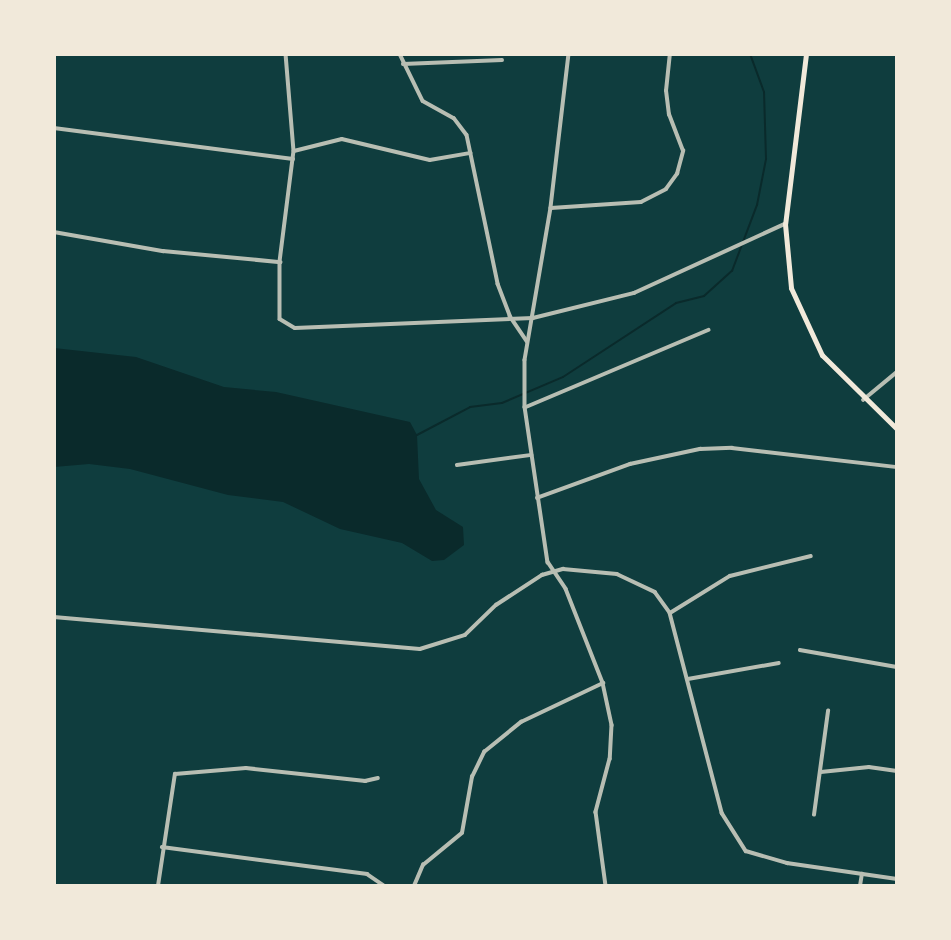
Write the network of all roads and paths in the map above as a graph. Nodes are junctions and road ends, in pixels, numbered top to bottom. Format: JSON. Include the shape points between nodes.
{"nodes":[{"id":1,"x":400,"y":54,"type":"edge"},
{"id":2,"x":569,"y":54,"type":"edge"},
{"id":3,"x":670,"y":54,"type":"edge"},
{"id":4,"x":806,"y":54,"type":"edge"},
{"id":5,"x":284,"y":55,"type":"edge"},
{"id":6,"x":502,"y":60,"type":"dead end"},
{"id":7,"x":403,"y":64,"type":"junction"},
{"id":8,"x":54,"y":128,"type":"edge"},
{"id":9,"x":294,"y":151,"type":"junction"},
{"id":10,"x":470,"y":153,"type":"junction"},
{"id":11,"x":293,"y":159,"type":"junction"},
{"id":12,"x":551,"y":208,"type":"junction"},
{"id":13,"x":785,"y":224,"type":"junction"},
{"id":14,"x":54,"y":232,"type":"edge"},
{"id":15,"x":280,"y":262,"type":"junction"},
{"id":16,"x":510,"y":316,"type":"junction"},
{"id":17,"x":533,"y":318,"type":"junction"},
{"id":18,"x":708,"y":330,"type":"dead end"},
{"id":19,"x":528,"y":345,"type":"junction"},
{"id":20,"x":897,"y":372,"type":"edge"},
{"id":21,"x":863,"y":400,"type":"junction"},
{"id":22,"x":525,"y":407,"type":"junction"},
{"id":23,"x":897,"y":429,"type":"edge"},
{"id":24,"x":531,"y":455,"type":"junction"},
{"id":25,"x":457,"y":465,"type":"dead end"},
{"id":26,"x":897,"y":467,"type":"edge"},
{"id":27,"x":537,"y":498,"type":"junction"},
{"id":28,"x":811,"y":556,"type":"dead end"},
{"id":29,"x":552,"y":571,"type":"junction"},
{"id":30,"x":670,"y":613,"type":"junction"},
{"id":31,"x":54,"y":617,"type":"edge"},
{"id":32,"x":800,"y":650,"type":"dead end"},
{"id":33,"x":779,"y":663,"type":"dead end"},
{"id":34,"x":897,"y":667,"type":"edge"},
{"id":35,"x":688,"y":679,"type":"junction"},
{"id":36,"x":603,"y":683,"type":"junction"},
{"id":37,"x":828,"y":711,"type":"dead end"},
{"id":38,"x":897,"y":771,"type":"edge"},
{"id":39,"x":821,"y":772,"type":"junction"},
{"id":40,"x":378,"y":778,"type":"dead end"},
{"id":41,"x":814,"y":815,"type":"dead end"},
{"id":42,"x":162,"y":847,"type":"junction"},
{"id":43,"x":862,"y":874,"type":"junction"},
{"id":44,"x":897,"y":879,"type":"edge"},
{"id":45,"x":158,"y":886,"type":"edge"},
{"id":46,"x":385,"y":886,"type":"edge"},
{"id":47,"x":414,"y":886,"type":"edge"},
{"id":48,"x":606,"y":886,"type":"edge"},
{"id":49,"x":860,"y":886,"type":"edge"}],
"edges":[{"from":1,"to":7,"type":"street"},
{"from":2,"to":12,"type":"street"},
{"from":3,"to":12,"type":"street","via":[[669,115],[683,151],[677,174],[666,189],[641,202]]},
{"from":4,"to":13,"type":"main road"},
{"from":5,"to":9,"type":"street"},
{"from":6,"to":7,"type":"street"},
{"from":7,"to":10,"type":"street","via":[[423,101],[461,125]]},
{"from":8,"to":11,"type":"street"},
{"from":9,"to":10,"type":"street","via":[[342,139],[430,160]]},
{"from":9,"to":11,"type":"street"},
{"from":10,"to":16,"type":"street","via":[[498,284]]},
{"from":11,"to":15,"type":"street"},
{"from":12,"to":17,"type":"street"},
{"from":13,"to":17,"type":"street","via":[[634,293]]},
{"from":13,"to":21,"type":"main road","via":[[787,272],[805,327],[833,371]]},
{"from":14,"to":15,"type":"street","via":[[163,251]]},
{"from":15,"to":16,"type":"street","via":[[279,319],[296,328],[419,325]]},
{"from":16,"to":17,"type":"street"},
{"from":16,"to":19,"type":"street"},
{"from":17,"to":19,"type":"street"},
{"from":18,"to":22,"type":"street"},
{"from":19,"to":22,"type":"street"},
{"from":20,"to":21,"type":"street"},
{"from":21,"to":23,"type":"main road"},
{"from":22,"to":24,"type":"street"},
{"from":24,"to":25,"type":"street"},
{"from":24,"to":27,"type":"street"},
{"from":26,"to":27,"type":"street","via":[[744,449],[699,449],[631,464]]},
{"from":27,"to":29,"type":"street"},
{"from":28,"to":30,"type":"street","via":[[730,576]]},
{"from":29,"to":30,"type":"street","via":[[602,571],[630,578],[654,592]]},
{"from":29,"to":31,"type":"street","via":[[496,605],[465,635],[420,649]]},
{"from":29,"to":36,"type":"street","via":[[566,589]]},
{"from":30,"to":35,"type":"street"},
{"from":32,"to":34,"type":"street"},
{"from":33,"to":35,"type":"street"},
{"from":35,"to":43,"type":"street","via":[[722,813],[747,850],[787,863]]},
{"from":36,"to":47,"type":"street","via":[[521,722],[484,752],[472,777],[462,833],[423,865]]},
{"from":36,"to":48,"type":"street","via":[[613,741],[596,812]]},
{"from":37,"to":39,"type":"street"},
{"from":38,"to":39,"type":"street","via":[[869,767]]},
{"from":39,"to":41,"type":"street"},
{"from":40,"to":42,"type":"street","via":[[365,781],[246,768],[175,774]]},
{"from":42,"to":45,"type":"street"},
{"from":42,"to":46,"type":"street","via":[[367,874]]},
{"from":43,"to":44,"type":"street"},
{"from":43,"to":49,"type":"street"}]}
